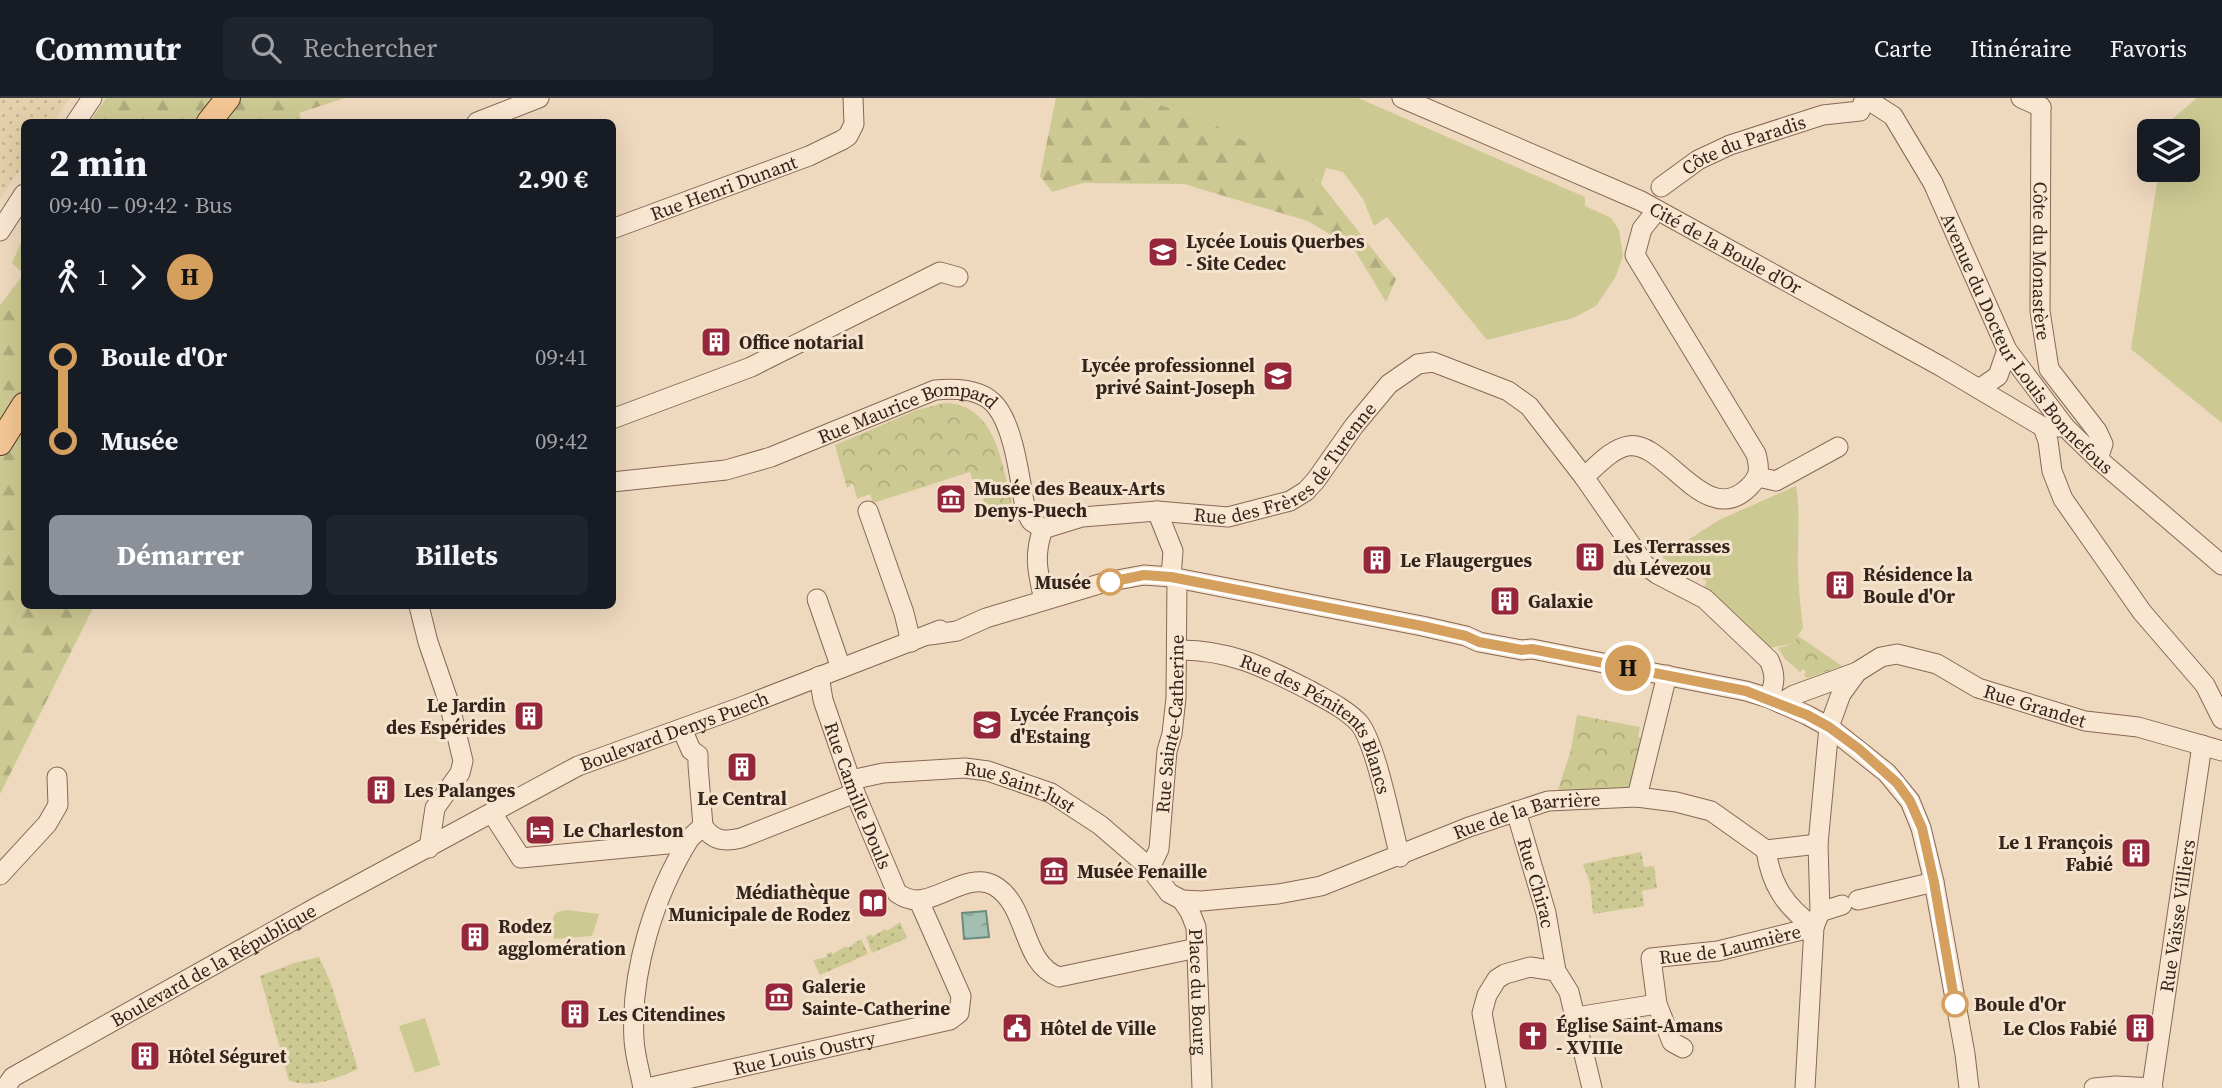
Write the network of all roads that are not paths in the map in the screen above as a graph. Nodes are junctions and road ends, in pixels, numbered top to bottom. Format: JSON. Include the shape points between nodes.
{"nodes":[{"id":1,"x":92,"y":98,"type":"edge"},
{"id":2,"x":228,"y":98,"type":"edge"},
{"id":3,"x":539,"y":98,"type":"edge"},
{"id":4,"x":841,"y":98,"type":"edge"},
{"id":5,"x":853,"y":98,"type":"edge"},
{"id":6,"x":1402,"y":98,"type":"edge"},
{"id":7,"x":1865,"y":98,"type":"edge"},
{"id":8,"x":2021,"y":98,"type":"edge"},
{"id":9,"x":2045,"y":103,"type":"edge"},
{"id":10,"x":78,"y":119,"type":"edge"},
{"id":11,"x":211,"y":119,"type":"edge"},
{"id":12,"x":485,"y":119,"type":"edge"},
{"id":13,"x":833,"y":142,"type":"junction"},
{"id":14,"x":1661,"y":187,"type":"dead end"},
{"id":15,"x":21,"y":198,"type":"edge"},
{"id":16,"x":1657,"y":210,"type":"junction"},
{"id":17,"x":616,"y":228,"type":"edge"},
{"id":18,"x":0,"y":230,"type":"edge"},
{"id":19,"x":958,"y":277,"type":"dead end"},
{"id":20,"x":2007,"y":350,"type":"junction"},
{"id":21,"x":2024,"y":373,"type":"junction"},
{"id":22,"x":1998,"y":376,"type":"junction"},
{"id":23,"x":1979,"y":389,"type":"junction"},
{"id":24,"x":2004,"y":404,"type":"junction"},
{"id":25,"x":21,"y":410,"type":"edge"},
{"id":26,"x":616,"y":417,"type":"edge"},
{"id":27,"x":2043,"y":427,"type":"junction"},
{"id":28,"x":2065,"y":428,"type":"junction"},
{"id":29,"x":0,"y":443,"type":"edge"},
{"id":30,"x":1838,"y":447,"type":"dead end"},
{"id":31,"x":2098,"y":459,"type":"junction"},
{"id":32,"x":1584,"y":477,"type":"junction"},
{"id":33,"x":1758,"y":477,"type":"junction"},
{"id":34,"x":616,"y":482,"type":"edge"},
{"id":35,"x":868,"y":511,"type":"dead end"},
{"id":36,"x":1157,"y":511,"type":"junction"},
{"id":37,"x":1043,"y":529,"type":"junction"},
{"id":38,"x":2222,"y":565,"type":"edge"},
{"id":39,"x":1174,"y":577,"type":"junction"},
{"id":40,"x":817,"y":599,"type":"dead end"},
{"id":41,"x":1044,"y":600,"type":"junction"},
{"id":42,"x":420,"y":609,"type":"edge"},
{"id":43,"x":921,"y":639,"type":"junction"},
{"id":44,"x":1177,"y":657,"type":"junction"},
{"id":45,"x":841,"y":668,"type":"junction"},
{"id":46,"x":1857,"y":672,"type":"junction"},
{"id":47,"x":1667,"y":675,"type":"junction"},
{"id":48,"x":819,"y":676,"type":"junction"},
{"id":49,"x":1774,"y":701,"type":"junction"},
{"id":50,"x":2222,"y":719,"type":"edge"},
{"id":51,"x":1829,"y":727,"type":"junction"},
{"id":52,"x":682,"y":729,"type":"junction"},
{"id":53,"x":2202,"y":745,"type":"junction"},
{"id":54,"x":2222,"y":751,"type":"edge"},
{"id":55,"x":57,"y":777,"type":"dead end"},
{"id":56,"x":853,"y":786,"type":"junction"},
{"id":57,"x":1637,"y":797,"type":"junction"},
{"id":58,"x":1516,"y":811,"type":"junction"},
{"id":59,"x":492,"y":813,"type":"junction"},
{"id":60,"x":690,"y":836,"type":"junction"},
{"id":61,"x":1818,"y":844,"type":"junction"},
{"id":62,"x":429,"y":848,"type":"junction"},
{"id":63,"x":1766,"y":850,"type":"junction"},
{"id":64,"x":1400,"y":857,"type":"junction"},
{"id":65,"x":0,"y":875,"type":"edge"},
{"id":66,"x":1155,"y":875,"type":"junction"},
{"id":67,"x":1934,"y":882,"type":"junction"},
{"id":68,"x":1286,"y":893,"type":"joint"},
{"id":69,"x":1182,"y":900,"type":"junction"},
{"id":70,"x":919,"y":901,"type":"junction"},
{"id":71,"x":1817,"y":919,"type":"junction"},
{"id":72,"x":1197,"y":948,"type":"junction"},
{"id":73,"x":1555,"y":964,"type":"junction"},
{"id":74,"x":1657,"y":1004,"type":"junction"},
{"id":75,"x":1576,"y":1017,"type":"junction"},
{"id":76,"x":1682,"y":1048,"type":"dead end"},
{"id":77,"x":6,"y":1082,"type":"edge"},
{"id":78,"x":2153,"y":1087,"type":"edge"},
{"id":79,"x":645,"y":1088,"type":"edge"},
{"id":80,"x":1202,"y":1088,"type":"edge"},
{"id":81,"x":1496,"y":1088,"type":"edge"},
{"id":82,"x":1592,"y":1088,"type":"edge"},
{"id":83,"x":1805,"y":1088,"type":"edge"},
{"id":84,"x":1969,"y":1088,"type":"edge"},
{"id":85,"x":2094,"y":1088,"type":"edge"}],
"edges":[{"from":1,"to":10,"type":"street"},
{"from":2,"to":11,"type":"main road"},
{"from":3,"to":12,"type":"street"},
{"from":4,"to":13,"type":"street","via":[[843,119]]},
{"from":5,"to":13,"type":"street","name":"Rue Henri Dunant","via":[[852,130]]},
{"from":6,"to":16,"type":"street"},
{"from":7,"to":14,"type":"street","name":"Côte du Paradis","via":[[1860,111],[1822,115],[1730,145],[1698,160]]},
{"from":7,"to":20,"type":"street","name":"Avenue du Docteur Louis Bonnefous","via":[[1893,116],[1933,183]]},
{"from":8,"to":9,"type":"street","name":"Côte du Monastère"},
{"from":9,"to":31,"type":"street","name":"Côte du Monastère","via":[[2040,311],[2049,369],[2097,431],[2103,444]]},
{"from":13,"to":17,"type":"street","name":"Rue Henri Dunant","via":[[809,156]]},
{"from":15,"to":18,"type":"street"},
{"from":16,"to":23,"type":"street","name":"Cité de la Boule d'Or"},
{"from":16,"to":33,"type":"street","name":"Cité de la Boule d'Or","via":[[1642,229],[1635,255],[1756,454]]},
{"from":19,"to":26,"type":"street","via":[[940,272],[751,366]]},
{"from":20,"to":21,"type":"street","name":"Avenue du Docteur Louis Bonnefous"},
{"from":20,"to":22,"type":"street"},
{"from":21,"to":22,"type":"street"},
{"from":21,"to":24,"type":"street","via":[[2023,396]]},
{"from":21,"to":28,"type":"street","name":"Avenue du Docteur Louis Bonnefous"},
{"from":22,"to":23,"type":"street"},
{"from":23,"to":24,"type":"street","name":"Cité de la Boule d'Or"},
{"from":24,"to":27,"type":"street","name":"Cité de la Boule d'Or"},
{"from":25,"to":29,"type":"main road"},
{"from":27,"to":28,"type":"street","name":"Cité de la Boule d'Or"},
{"from":27,"to":50,"type":"street","via":[[2063,499],[2142,612],[2205,685]]},
{"from":28,"to":31,"type":"street","name":"Avenue du Docteur Louis Bonnefous"},
{"from":30,"to":33,"type":"street","via":[[1776,481]]},
{"from":31,"to":38,"type":"street","name":"Avenue du Docteur Louis Bonnefous"},
{"from":32,"to":33,"type":"street","via":[[1607,456],[1629,446],[1647,449],[1700,491],[1718,499],[1746,491]]},
{"from":32,"to":36,"type":"street","name":"Rue des Frères de Turenne","via":[[1529,406],[1508,391],[1433,362],[1418,364],[1389,384],[1316,480],[1290,501],[1228,517]]},
{"from":32,"to":49,"type":"street","via":[[1645,565],[1706,599],[1769,660],[1775,680]]},
{"from":34,"to":37,"type":"street","name":"Rue Maurice Bompard","via":[[726,470],[771,457],[935,390],[956,388],[981,394],[997,406],[1010,436],[1026,512]]},
{"from":35,"to":43,"type":"street","via":[[904,613]]},
{"from":36,"to":37,"type":"street","name":"Rue des Frères de Turenne","via":[[1082,517]]},
{"from":36,"to":39,"type":"street","name":"Rue Sainte-Catherine","via":[[1173,551]]},
{"from":37,"to":41,"type":"street","via":[[1036,564]]},
{"from":39,"to":41,"type":"street","name":"Boulevard Denys Puech","via":[[1144,575]]},
{"from":39,"to":44,"type":"street","name":"Rue Sainte-Catherine"},
{"from":39,"to":47,"type":"street","name":"Boulevard Denys Puech","via":[[1479,642]]},
{"from":40,"to":45,"type":"street"},
{"from":41,"to":43,"type":"street","name":"Boulevard Denys Puech"},
{"from":42,"to":62,"type":"street","via":[[463,761],[460,773],[435,808]]},
{"from":43,"to":45,"type":"street","name":"Boulevard Denys Puech"},
{"from":44,"to":64,"type":"street","name":"Rue des Pénitents Blancs","via":[[1196,649],[1262,666],[1331,702],[1359,723],[1371,747]]},
{"from":44,"to":66,"type":"street","name":"Rue Sainte-Catherine"},
{"from":45,"to":48,"type":"street","name":"Boulevard Denys Puech"},
{"from":46,"to":49,"type":"street","name":"Rue Grandet"},
{"from":46,"to":51,"type":"street","name":"Rue Grandet","via":[[1836,704]]},
{"from":46,"to":53,"type":"street","name":"Rue Grandet","via":[[1881,657],[1897,654],[1937,664],[1978,688],[2085,721],[2138,727]]},
{"from":47,"to":49,"type":"street","name":"Boulevard Denys Puech"},
{"from":47,"to":57,"type":"street"},
{"from":48,"to":52,"type":"street","name":"Boulevard Denys Puech"},
{"from":48,"to":56,"type":"street","name":"Rue Camille Douls"},
{"from":49,"to":51,"type":"street","name":"Boulevard Denys Puech"},
{"from":51,"to":61,"type":"street","name":"Rue Grandet"},
{"from":51,"to":67,"type":"street","name":"Boulevard Denys Puech","via":[[1887,773],[1910,801],[1922,828]]},
{"from":52,"to":59,"type":"street","name":"Boulevard Denys Puech","via":[[578,766]]},
{"from":52,"to":60,"type":"street","via":[[698,755]]},
{"from":53,"to":54,"type":"street","name":"Rue Grandet"},
{"from":53,"to":78,"type":"street","name":"Rue Vaïsse Villiers"},
{"from":55,"to":65,"type":"street","via":[[58,805],[47,824]]},
{"from":56,"to":60,"type":"street","name":"Rue Saint-Just","via":[[762,830],[724,842],[708,834]]},
{"from":56,"to":66,"type":"street","name":"Rue Saint-Just","via":[[883,773],[942,767],[988,771],[1051,793],[1100,825]]},
{"from":56,"to":70,"type":"street","name":"Rue Camille Douls","via":[[897,893]]},
{"from":57,"to":58,"type":"street","name":"Rue de la Barrière","via":[[1548,801]]},
{"from":57,"to":63,"type":"street","name":"Rue de la Barrière","via":[[1711,811]]},
{"from":58,"to":64,"type":"street","name":"Rue de la Barrière"},
{"from":58,"to":73,"type":"street","name":"Rue Chirac","via":[[1546,913]]},
{"from":59,"to":60,"type":"street","via":[[521,858]]},
{"from":59,"to":62,"type":"street","name":"Boulevard Denys Puech"},
{"from":60,"to":79,"type":"street","via":[[654,913],[642,954],[634,1042]]},
{"from":61,"to":63,"type":"street"},
{"from":61,"to":71,"type":"street","name":"Rue Grandet"},
{"from":62,"to":77,"type":"street","name":"Boulevard de la République"},
{"from":63,"to":71,"type":"street","via":[[1769,867],[1793,912]]},
{"from":64,"to":68,"type":"street","name":"Rue de la Barrière","via":[[1321,886]]},
{"from":66,"to":69,"type":"street","name":"Place du Bourg","via":[[1169,893]]},
{"from":67,"to":71,"type":"street","via":[[1850,902]]},
{"from":67,"to":84,"type":"street","name":"Boulevard Denys Puech"},
{"from":68,"to":69,"type":"street","name":"Place du Bourg"},
{"from":69,"to":72,"type":"street","name":"Place du Bourg","via":[[1196,927]]},
{"from":70,"to":72,"type":"street","via":[[976,883],[996,887],[1009,899],[1038,963],[1059,977]]},
{"from":70,"to":79,"type":"street","name":"Rue Louis Oustry","via":[[961,996],[959,1013],[950,1020]]},
{"from":71,"to":74,"type":"street","name":"Rue de Laumière","via":[[1718,951],[1651,958]]},
{"from":71,"to":83,"type":"street","name":"Rue Grandet"},
{"from":72,"to":80,"type":"street","name":"Place du Bourg"},
{"from":73,"to":75,"type":"street","name":"Rue Chirac"},
{"from":73,"to":81,"type":"street","via":[[1505,975],[1487,995],[1482,1013]]},
{"from":74,"to":75,"type":"street"},
{"from":74,"to":76,"type":"street","via":[[1672,1042]]},
{"from":75,"to":82,"type":"street","name":"Rue Chirac"},
{"from":78,"to":85,"type":"street"}]}
